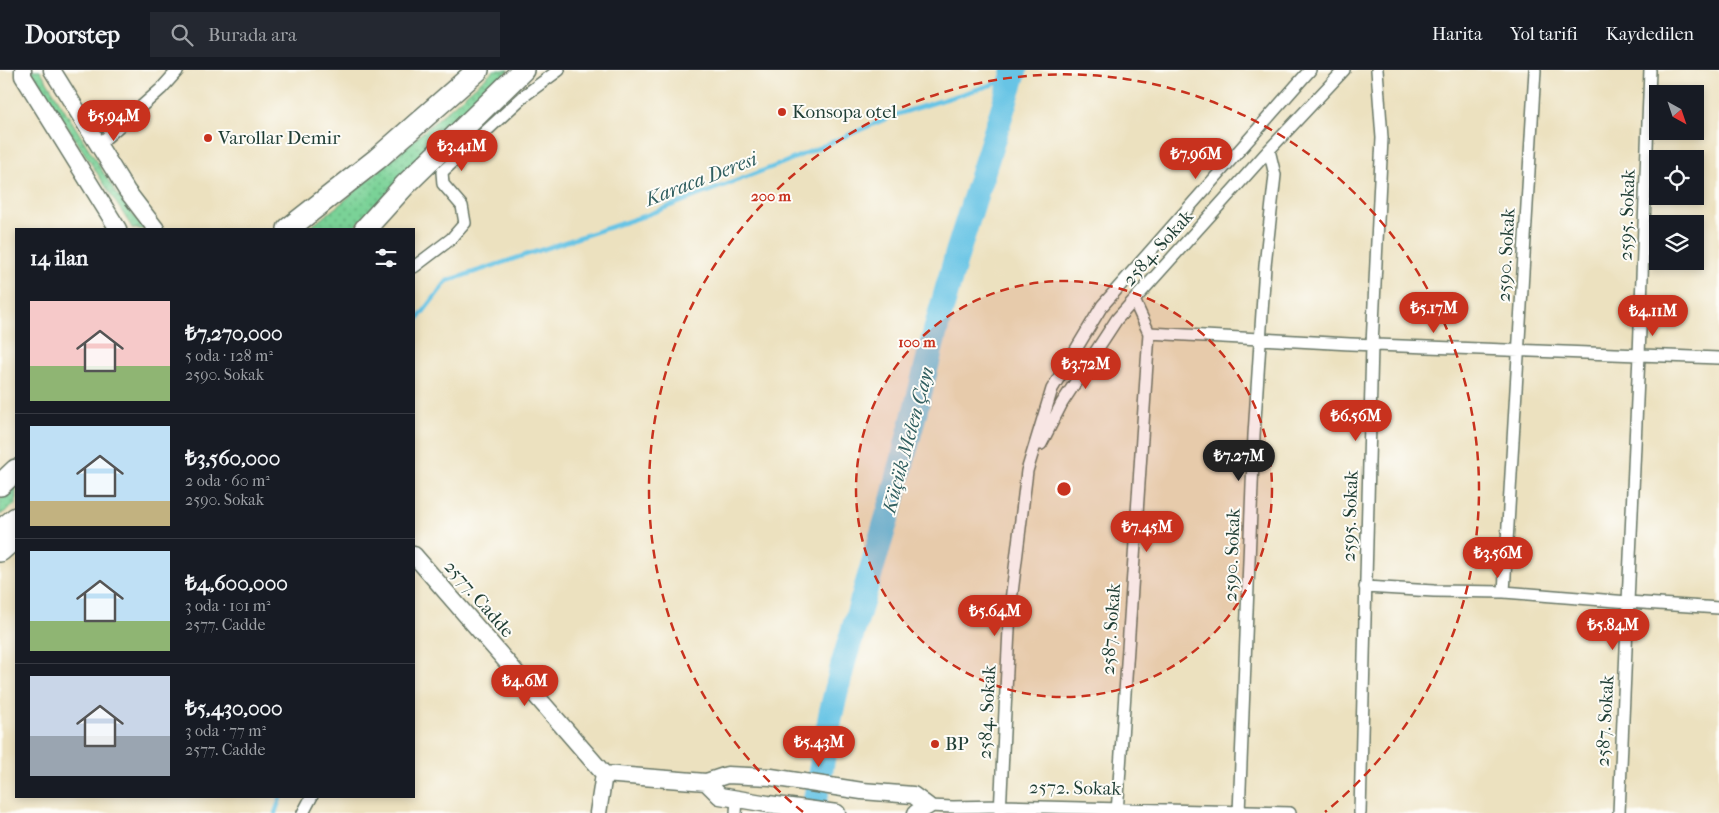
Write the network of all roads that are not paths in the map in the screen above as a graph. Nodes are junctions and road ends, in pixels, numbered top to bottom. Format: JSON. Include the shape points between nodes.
{"nodes":[{"id":1,"x":23,"y":70,"type":"edge"},
{"id":2,"x":52,"y":70,"type":"edge"},
{"id":3,"x":178,"y":70,"type":"edge"},
{"id":4,"x":478,"y":70,"type":"edge"},
{"id":5,"x":523,"y":70,"type":"edge"},
{"id":6,"x":560,"y":70,"type":"edge"},
{"id":7,"x":1310,"y":70,"type":"edge"},
{"id":8,"x":1344,"y":70,"type":"edge"},
{"id":9,"x":1378,"y":70,"type":"edge"},
{"id":10,"x":1535,"y":70,"type":"edge"},
{"id":11,"x":1650,"y":70,"type":"edge"},
{"id":12,"x":98,"y":145,"type":"junction"},
{"id":13,"x":1269,"y":150,"type":"junction"},
{"id":14,"x":117,"y":228,"type":"edge"},
{"id":15,"x":155,"y":228,"type":"edge"},
{"id":16,"x":289,"y":228,"type":"edge"},
{"id":17,"x":366,"y":228,"type":"edge"},
{"id":18,"x":415,"y":266,"type":"edge"},
{"id":19,"x":1134,"y":300,"type":"junction"},
{"id":20,"x":1149,"y":333,"type":"junction"},
{"id":21,"x":1260,"y":339,"type":"junction"},
{"id":22,"x":1372,"y":345,"type":"junction"},
{"id":23,"x":1518,"y":350,"type":"junction"},
{"id":24,"x":1639,"y":355,"type":"junction"},
{"id":25,"x":1719,"y":358,"type":"edge"},
{"id":26,"x":15,"y":471,"type":"edge"},
{"id":27,"x":1028,"y":471,"type":"junction"},
{"id":28,"x":0,"y":485,"type":"edge"},
{"id":29,"x":15,"y":519,"type":"edge"},
{"id":30,"x":0,"y":530,"type":"edge"},
{"id":31,"x":15,"y":538,"type":"edge"},
{"id":32,"x":0,"y":552,"type":"edge"},
{"id":33,"x":415,"y":556,"type":"edge"},
{"id":34,"x":1365,"y":587,"type":"junction"},
{"id":35,"x":1504,"y":592,"type":"junction"},
{"id":36,"x":1628,"y":602,"type":"junction"},
{"id":37,"x":1719,"y":608,"type":"edge"},
{"id":38,"x":604,"y":774,"type":"junction"},
{"id":39,"x":706,"y":782,"type":"junction"},
{"id":40,"x":311,"y":798,"type":"edge"},
{"id":41,"x":736,"y":806,"type":"edge"},
{"id":42,"x":922,"y":809,"type":"edge"},
{"id":43,"x":1000,"y":809,"type":"edge"},
{"id":44,"x":1117,"y":811,"type":"edge"},
{"id":45,"x":1239,"y":812,"type":"edge"},
{"id":46,"x":303,"y":813,"type":"edge"},
{"id":47,"x":598,"y":813,"type":"edge"},
{"id":48,"x":838,"y":813,"type":"edge"},
{"id":49,"x":1290,"y":813,"type":"edge"},
{"id":50,"x":1360,"y":813,"type":"edge"},
{"id":51,"x":1618,"y":813,"type":"edge"}],
"edges":[{"from":1,"to":14,"type":"street","via":[[23,76]]},
{"from":2,"to":12,"type":"street"},
{"from":3,"to":12,"type":"street"},
{"from":4,"to":16,"type":"highway","via":[[377,160]]},
{"from":5,"to":17,"type":"highway"},
{"from":6,"to":18,"type":"street","via":[[525,95],[442,172],[443,184],[462,206],[465,224]]},
{"from":7,"to":27,"type":"street","name":"2584. Sokak","via":[[1102,306],[1052,389]]},
{"from":8,"to":13,"type":"street","name":"2584. Sokak"},
{"from":9,"to":22,"type":"street","name":"2595. Sokak","via":[[1382,138]]},
{"from":10,"to":23,"type":"street","name":"2590. Sokak"},
{"from":11,"to":24,"type":"street","name":"2595. Sokak"},
{"from":12,"to":15,"type":"street"},
{"from":13,"to":19,"type":"street","name":"2584. Sokak"},
{"from":13,"to":21,"type":"street","name":"2590. Sokak","via":[[1275,175]]},
{"from":19,"to":20,"type":"street","name":"2587. Sokak"},
{"from":19,"to":27,"type":"street","name":"2584. Sokak","via":[[1117,319],[1062,403]]},
{"from":20,"to":21,"type":"street"},
{"from":20,"to":44,"type":"street","name":"2587. Sokak"},
{"from":21,"to":22,"type":"street"},
{"from":21,"to":45,"type":"street","name":"2590. Sokak"},
{"from":22,"to":23,"type":"street"},
{"from":22,"to":34,"type":"street","name":"2595. Sokak"},
{"from":23,"to":24,"type":"street"},
{"from":23,"to":35,"type":"street","name":"2590. Sokak"},
{"from":24,"to":25,"type":"street"},
{"from":24,"to":36,"type":"street","name":"2595. Sokak"},
{"from":26,"to":28,"type":"highway"},
{"from":27,"to":43,"type":"street","name":"2584. Sokak","via":[[1010,609]]},
{"from":29,"to":30,"type":"highway"},
{"from":31,"to":32,"type":"highway"},
{"from":33,"to":38,"type":"street","name":"2577. Cadde"},
{"from":34,"to":35,"type":"street","via":[[1434,592]]},
{"from":34,"to":50,"type":"street","name":"2595. Sokak"},
{"from":35,"to":36,"type":"street"},
{"from":36,"to":37,"type":"street"},
{"from":36,"to":51,"type":"street","name":"2587. Sokak"},
{"from":38,"to":39,"type":"street"},
{"from":38,"to":47,"type":"street"},
{"from":39,"to":41,"type":"street"},
{"from":39,"to":42,"type":"street","name":"2572. Sokak","via":[[726,774],[772,777],[913,795]]},
{"from":40,"to":46,"type":"street"},
{"from":41,"to":48,"type":"street","via":[[768,804]]},
{"from":42,"to":43,"type":"street","name":"2572. Sokak"},
{"from":43,"to":44,"type":"street","name":"2572. Sokak"},
{"from":44,"to":45,"type":"street","name":"2572. Sokak"},
{"from":45,"to":49,"type":"street","name":"2572. Sokak"}]}
